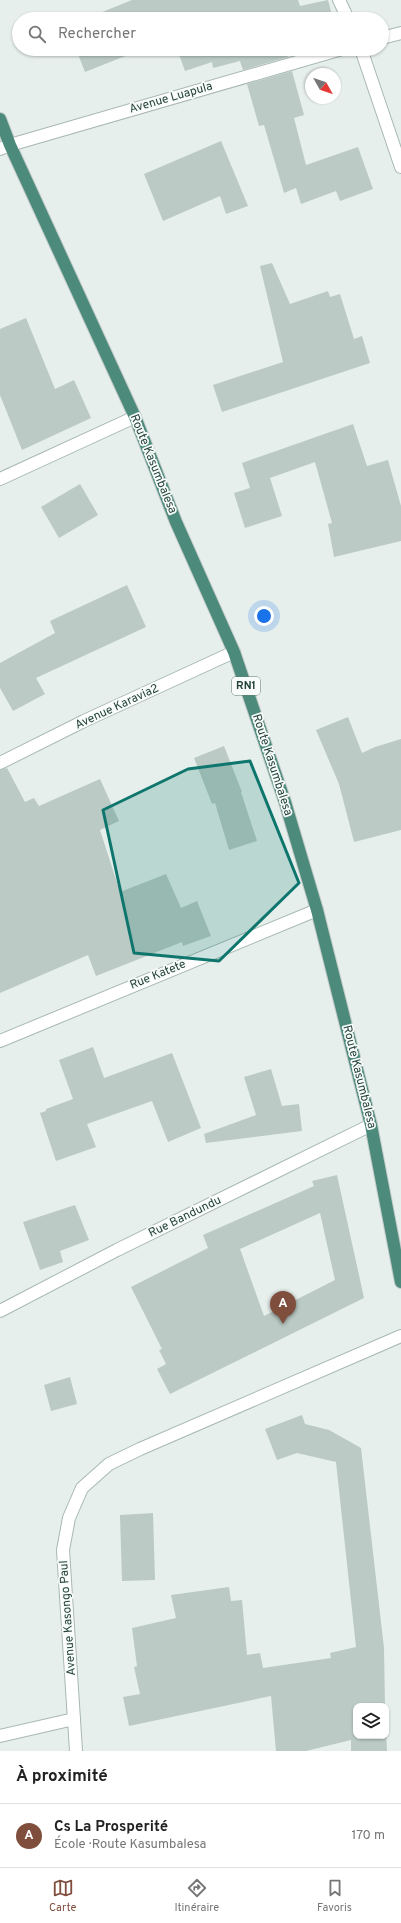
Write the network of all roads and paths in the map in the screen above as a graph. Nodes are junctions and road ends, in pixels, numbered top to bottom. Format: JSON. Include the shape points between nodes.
{"nodes":[{"id":1,"x":339,"y":0,"type":"edge"},
{"id":2,"x":345,"y":12,"type":"edge"},
{"id":3,"x":401,"y":33,"type":"edge"},
{"id":4,"x":389,"y":36,"type":"edge"},
{"id":5,"x":318,"y":56,"type":"edge"},
{"id":6,"x":363,"y":56,"type":"edge"},
{"id":7,"x":0,"y":119,"type":"edge"},
{"id":8,"x":5,"y":147,"type":"edge"},
{"id":9,"x":401,"y":167,"type":"edge"},
{"id":10,"x":135,"y":417,"type":"junction"},
{"id":11,"x":0,"y":479,"type":"edge"},
{"id":12,"x":234,"y":652,"type":"junction"},
{"id":13,"x":0,"y":764,"type":"edge"},
{"id":14,"x":317,"y":910,"type":"junction"},
{"id":15,"x":0,"y":1041,"type":"edge"},
{"id":16,"x":371,"y":1125,"type":"junction"},
{"id":17,"x":401,"y":1282,"type":"edge"},
{"id":18,"x":0,"y":1311,"type":"edge"},
{"id":19,"x":401,"y":1336,"type":"edge"},
{"id":20,"x":74,"y":1719,"type":"junction"},
{"id":21,"x":0,"y":1736,"type":"edge"},
{"id":22,"x":76,"y":1751,"type":"edge"}],
"edges":[{"from":1,"to":2,"type":"street"},
{"from":3,"to":4,"type":"street"},
{"from":5,"to":8,"type":"street","name":"Avenue Luapula"},
{"from":6,"to":9,"type":"street"},
{"from":7,"to":8,"type":"highway","name":"Route Kasumbalesa","number":"RN1"},
{"from":8,"to":10,"type":"highway","name":"Route Kasumbalesa","number":"RN1"},
{"from":10,"to":11,"type":"street"},
{"from":10,"to":12,"type":"highway","name":"Route Kasumbalesa","number":"RN1","via":[[176,522]]},
{"from":12,"to":13,"type":"street","name":"Avenue Karavia2","via":[[84,721]]},
{"from":12,"to":14,"type":"highway","name":"Route Kasumbalesa","number":"RN1","via":[[285,802]]},
{"from":14,"to":15,"type":"street","name":"Rue Katete"},
{"from":14,"to":16,"type":"highway","name":"Route Kasumbalesa","number":"RN1"},
{"from":16,"to":17,"type":"highway","name":"Route Kasumbalesa","number":"RN1"},
{"from":16,"to":18,"type":"street","name":"Rue Bandundu","via":[[117,1250]]},
{"from":19,"to":20,"type":"street","name":"Avenue Kasongo Paul","via":[[109,1464],[82,1488],[69,1518],[63,1550]]},
{"from":20,"to":21,"type":"street"},
{"from":20,"to":22,"type":"street","name":"Avenue Kasongo Paul"}]}
